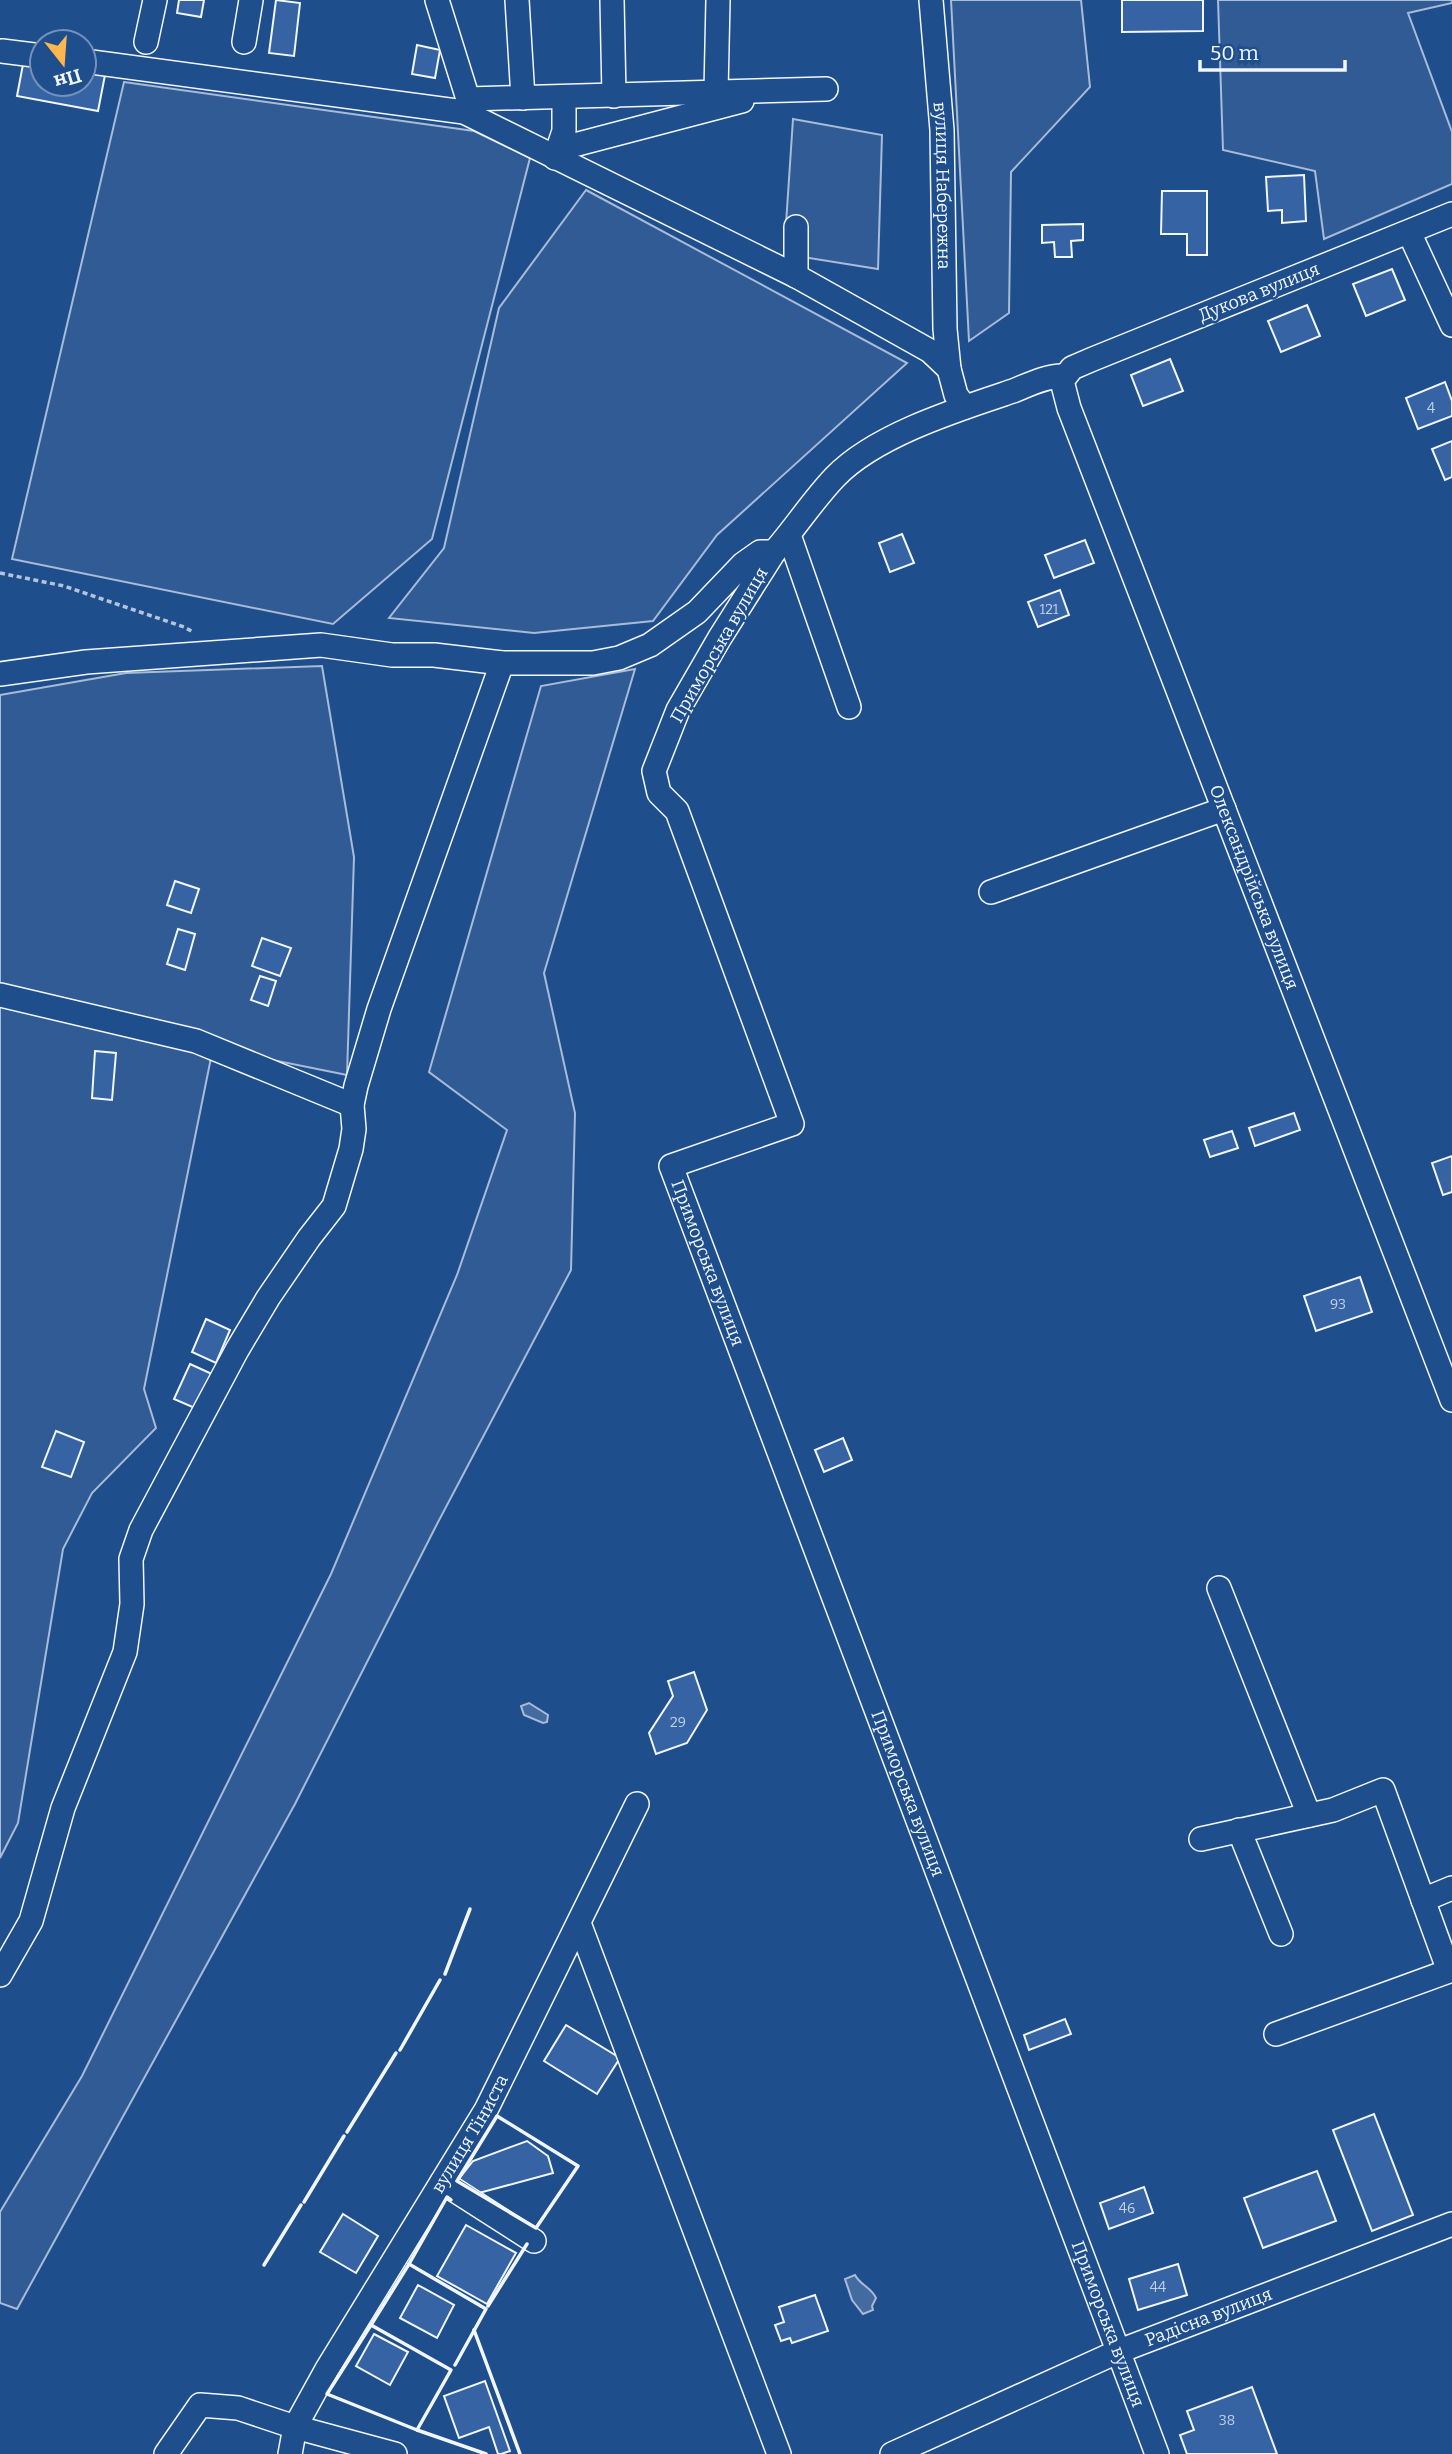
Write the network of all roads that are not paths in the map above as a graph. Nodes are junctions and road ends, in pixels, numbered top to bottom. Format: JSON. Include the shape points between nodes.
{"nodes":[{"id":1,"x":155,"y":0,"type":"edge"},
{"id":2,"x":251,"y":0,"type":"edge"},
{"id":3,"x":437,"y":0,"type":"edge"},
{"id":4,"x":517,"y":0,"type":"edge"},
{"id":5,"x":611,"y":0,"type":"edge"},
{"id":6,"x":718,"y":0,"type":"edge"},
{"id":7,"x":931,"y":0,"type":"edge"},
{"id":8,"x":146,"y":42,"type":"dead end"},
{"id":9,"x":244,"y":42,"type":"dead end"},
{"id":10,"x":2,"y":51,"type":"dead end"},
{"id":11,"x":28,"y":54,"type":"edge"},
{"id":12,"x":98,"y":63,"type":"edge"},
{"id":13,"x":826,"y":89,"type":"dead end"},
{"id":14,"x":778,"y":90,"type":"junction"},
{"id":15,"x":716,"y":93,"type":"junction"},
{"id":16,"x":614,"y":96,"type":"junction"},
{"id":17,"x":564,"y":97,"type":"junction"},
{"id":18,"x":523,"y":98,"type":"junction"},
{"id":19,"x":466,"y":106,"type":"junction"},
{"id":20,"x":557,"y":153,"type":"junction"},
{"id":21,"x":1452,"y":215,"type":"edge"},
{"id":22,"x":796,"y":227,"type":"dead end"},
{"id":23,"x":1409,"y":232,"type":"junction"},
{"id":24,"x":796,"y":276,"type":"junction"},
{"id":25,"x":1452,"y":326,"type":"edge"},
{"id":26,"x":949,"y":369,"type":"junction"},
{"id":27,"x":1066,"y":374,"type":"junction"},
{"id":28,"x":965,"y":407,"type":"junction"},
{"id":29,"x":781,"y":544,"type":"junction"},
{"id":30,"x":502,"y":663,"type":"junction"},
{"id":31,"x":0,"y":674,"type":"edge"},
{"id":32,"x":849,"y":707,"type":"dead end"},
{"id":33,"x":1224,"y":809,"type":"junction"},
{"id":34,"x":991,"y":892,"type":"dead end"},
{"id":35,"x":0,"y":995,"type":"edge"},
{"id":36,"x":352,"y":1105,"type":"junction"},
{"id":37,"x":1452,"y":1399,"type":"edge"},
{"id":38,"x":1219,"y":1588,"type":"dead end"},
{"id":39,"x":637,"y":1804,"type":"dead end"},
{"id":40,"x":1309,"y":1815,"type":"junction"},
{"id":41,"x":1239,"y":1830,"type":"junction"},
{"id":42,"x":1201,"y":1839,"type":"dead end"},
{"id":43,"x":1452,"y":1888,"type":"edge"},
{"id":44,"x":1423,"y":1900,"type":"junction"},
{"id":45,"x":579,"y":1923,"type":"junction"},
{"id":46,"x":1281,"y":1934,"type":"dead end"},
{"id":47,"x":0,"y":1975,"type":"edge"},
{"id":48,"x":1276,"y":2034,"type":"dead end"},
{"id":49,"x":442,"y":2182,"type":"junction"},
{"id":50,"x":1452,"y":2224,"type":"edge"},
{"id":51,"x":534,"y":2241,"type":"dead end"},
{"id":52,"x":1117,"y":2351,"type":"junction"},
{"id":53,"x":295,"y":2427,"type":"junction"},
{"id":54,"x":166,"y":2454,"type":"edge"},
{"id":55,"x":290,"y":2454,"type":"edge"},
{"id":56,"x":395,"y":2454,"type":"edge"},
{"id":57,"x":779,"y":2454,"type":"edge"},
{"id":58,"x":892,"y":2454,"type":"edge"},
{"id":59,"x":1157,"y":2454,"type":"edge"}],
"edges":[{"from":1,"to":8,"type":"street"},
{"from":2,"to":9,"type":"street"},
{"from":3,"to":19,"type":"street"},
{"from":4,"to":18,"type":"street"},
{"from":5,"to":16,"type":"street"},
{"from":6,"to":15,"type":"street"},
{"from":7,"to":26,"type":"street","name":"вулиця Набережна","via":[[942,130]]},
{"from":10,"to":11,"type":"street"},
{"from":12,"to":19,"type":"street"},
{"from":13,"to":14,"type":"street"},
{"from":14,"to":15,"type":"street"},
{"from":14,"to":20,"type":"street"},
{"from":15,"to":16,"type":"street"},
{"from":16,"to":17,"type":"street"},
{"from":17,"to":18,"type":"street"},
{"from":17,"to":20,"type":"street","via":[[564,131]]},
{"from":18,"to":19,"type":"street"},
{"from":19,"to":20,"type":"street"},
{"from":20,"to":24,"type":"street"},
{"from":21,"to":23,"type":"street","name":"Дукова вулиця"},
{"from":22,"to":24,"type":"street"},
{"from":23,"to":25,"type":"street"},
{"from":23,"to":27,"type":"street","name":"Дукова вулиця","via":[[1093,359]]},
{"from":24,"to":26,"type":"street","via":[[930,351]]},
{"from":26,"to":28,"type":"street","name":"вулиця Набережна","via":[[956,395]]},
{"from":27,"to":28,"type":"street","name":"Дукова вулиця"},
{"from":27,"to":33,"type":"street","name":"Олександрійська вулиця","via":[[1069,408]]},
{"from":28,"to":29,"type":"street","name":"Дукова вулиця","via":[[859,457],[835,477]]},
{"from":29,"to":30,"type":"street","name":"Приморська вулиця","via":[[743,564],[697,612],[650,645],[593,663]]},
{"from":29,"to":32,"type":"street"},
{"from":29,"to":52,"type":"street","name":"Приморська вулиця","via":[[678,710],[654,771],[659,793],[677,811],[792,1124],[671,1166]]},
{"from":30,"to":31,"type":"street","name":"Приморська вулиця","via":[[321,645],[86,662]]},
{"from":30,"to":36,"type":"street","via":[[379,1009]]},
{"from":33,"to":34,"type":"street"},
{"from":33,"to":37,"type":"street","name":"Олександрійська вулиця"},
{"from":35,"to":36,"type":"street","via":[[196,1041]]},
{"from":36,"to":47,"type":"street","via":[[351,1149],[334,1206],[237,1350],[135,1545],[125,1652],[63,1808],[31,1921]]},
{"from":38,"to":40,"type":"street"},
{"from":39,"to":45,"type":"street","name":"вулиця Тіниста"},
{"from":40,"to":41,"type":"street"},
{"from":40,"to":44,"type":"street","via":[[1383,1790]]},
{"from":41,"to":42,"type":"street"},
{"from":41,"to":46,"type":"street"},
{"from":43,"to":44,"type":"street"},
{"from":44,"to":48,"type":"street","via":[[1449,1971]]},
{"from":45,"to":49,"type":"street","name":"вулиця Тіниста","via":[[486,2110]]},
{"from":45,"to":57,"type":"street"},
{"from":49,"to":51,"type":"street"},
{"from":49,"to":53,"type":"street","name":"вулиця Тіниста"},
{"from":50,"to":52,"type":"street","name":"Радісна вулиця"},
{"from":52,"to":58,"type":"street","name":"Радісна вулиця"},
{"from":52,"to":59,"type":"street","name":"Приморська вулиця"},
{"from":53,"to":54,"type":"street","via":[[238,2408],[200,2405]]},
{"from":53,"to":55,"type":"street","name":"вулиця Тіниста"},
{"from":53,"to":56,"type":"street"}]}
